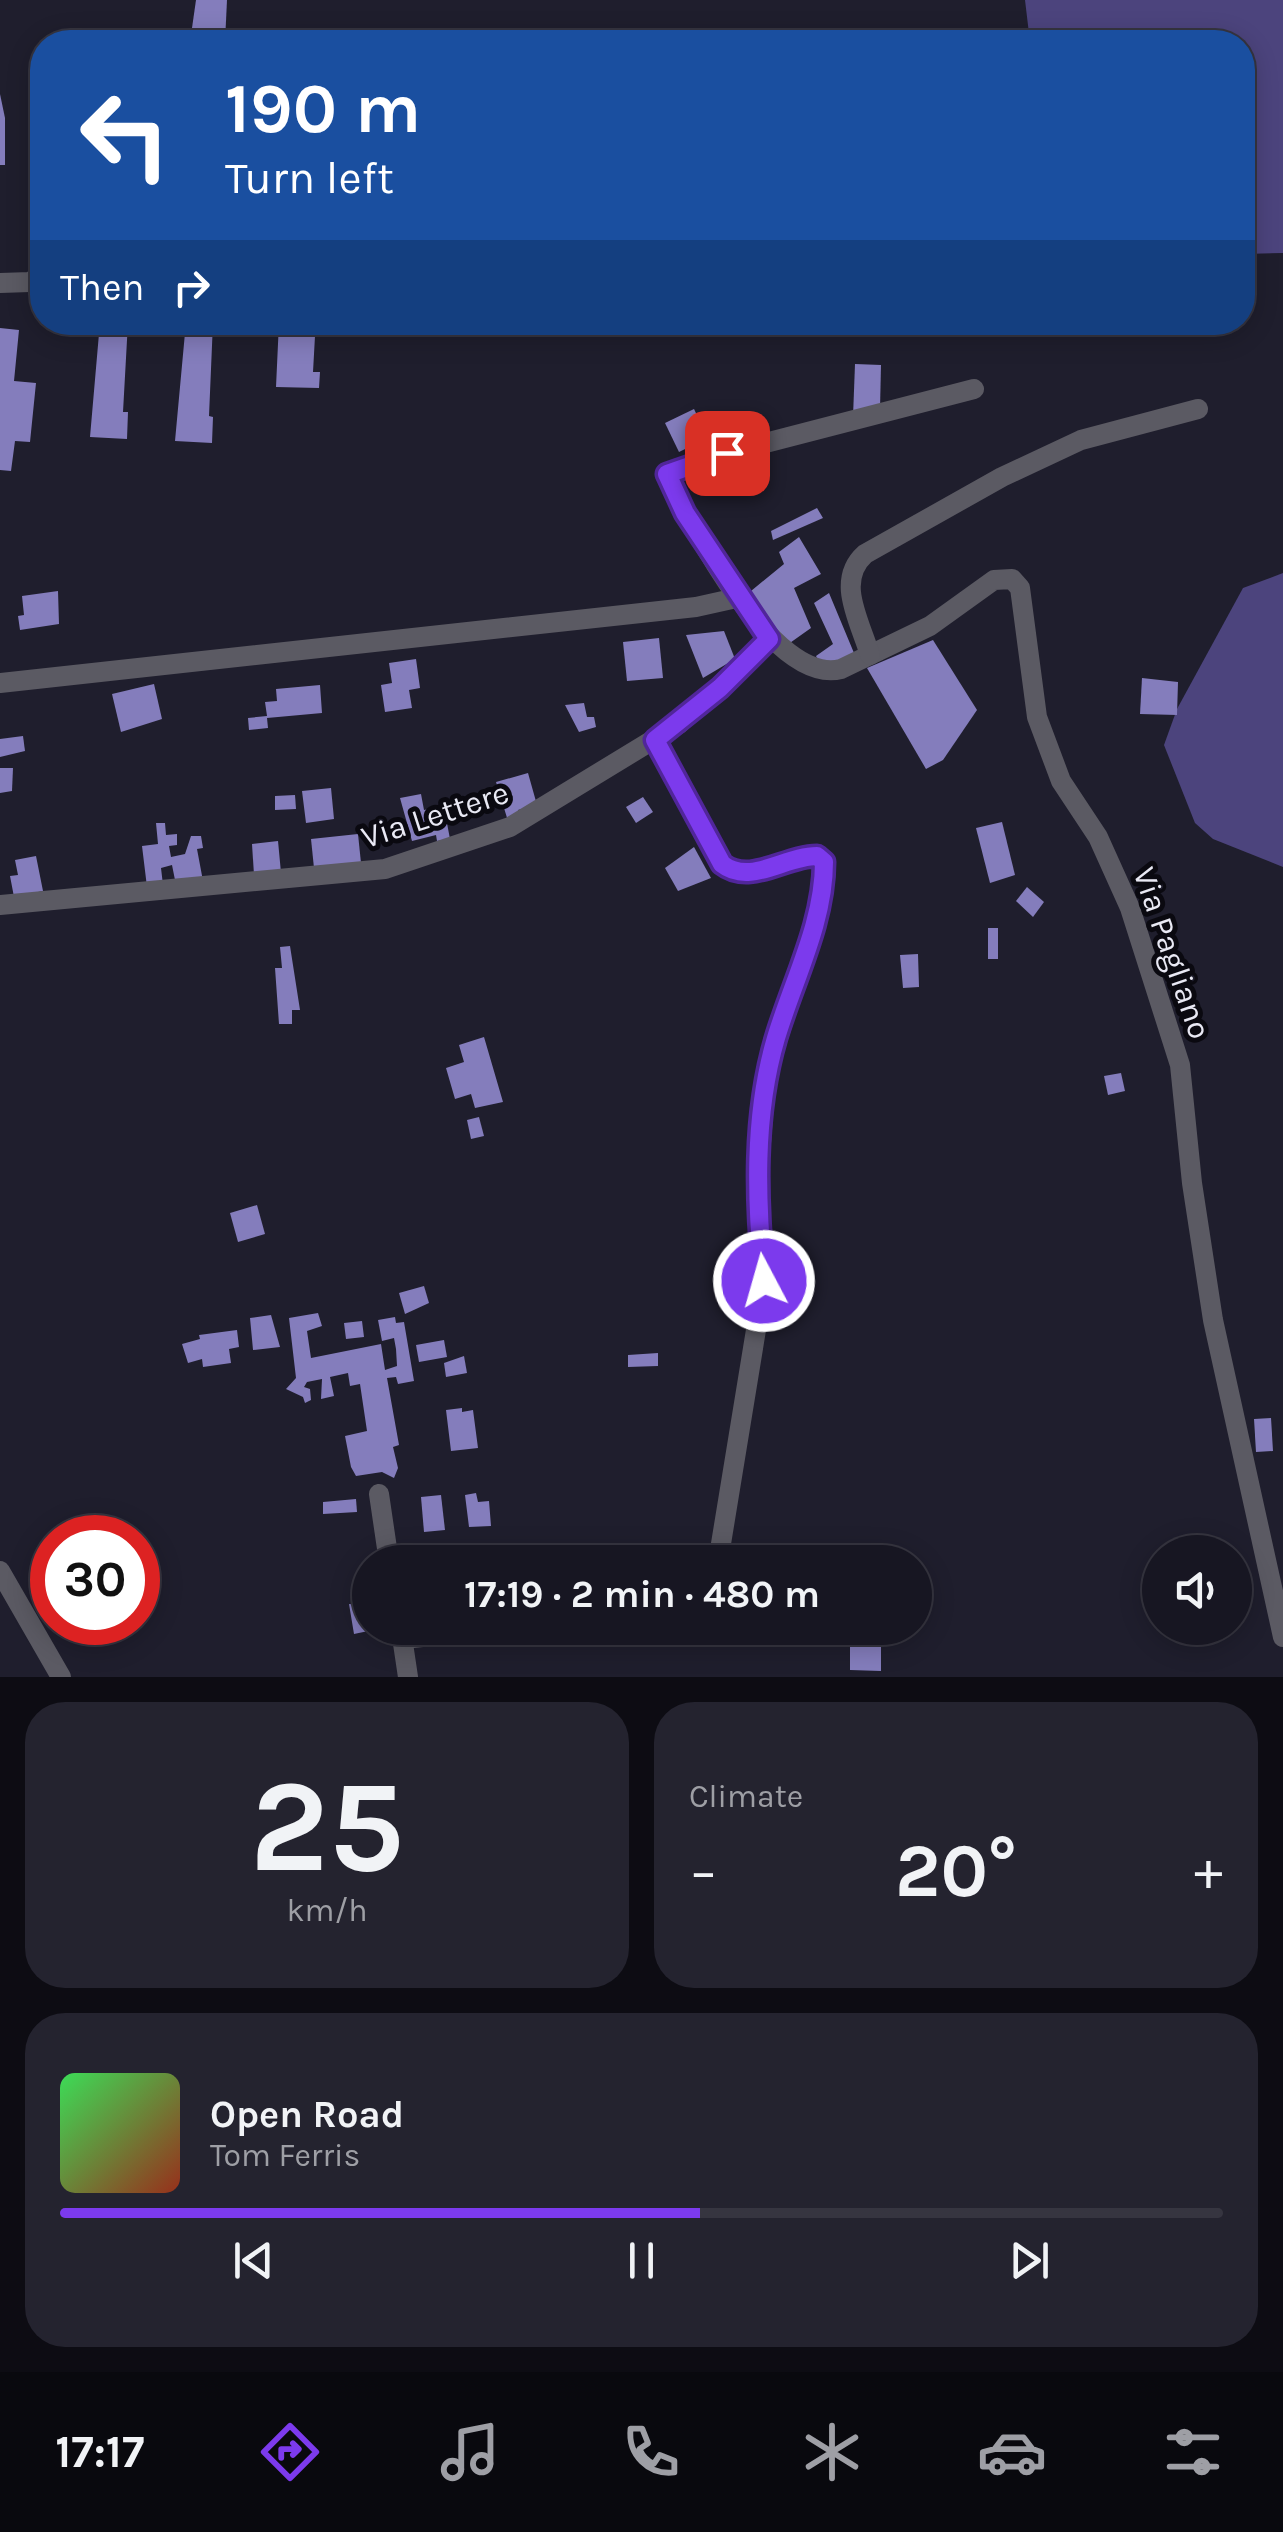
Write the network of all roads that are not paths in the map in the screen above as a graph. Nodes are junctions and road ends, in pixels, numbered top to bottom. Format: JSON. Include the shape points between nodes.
{"nodes":[{"id":1,"x":30,"y":282,"type":"edge"},
{"id":2,"x":0,"y":283,"type":"edge"},
{"id":3,"x":974,"y":389,"type":"dead end"},
{"id":4,"x":1198,"y":409,"type":"dead end"},
{"id":5,"x":741,"y":597,"type":"junction"},
{"id":6,"x":769,"y":639,"type":"junction"},
{"id":7,"x":870,"y":655,"type":"junction"},
{"id":8,"x":0,"y":683,"type":"edge"},
{"id":9,"x":655,"y":740,"type":"junction"},
{"id":10,"x":0,"y":903,"type":"edge"},
{"id":11,"x":379,"y":1494,"type":"dead end"},
{"id":12,"x":386,"y":1545,"type":"edge"},
{"id":13,"x":721,"y":1545,"type":"edge"},
{"id":14,"x":0,"y":1571,"type":"edge"},
{"id":15,"x":1283,"y":1637,"type":"edge"},
{"id":16,"x":404,"y":1645,"type":"edge"},
{"id":17,"x":61,"y":1677,"type":"edge"},
{"id":18,"x":408,"y":1677,"type":"edge"}],
"edges":[{"from":1,"to":2,"type":"street"},
{"from":3,"to":5,"type":"street","via":[[667,474]]},
{"from":4,"to":7,"type":"street","via":[[1081,440],[865,554],[850,567],[848,580]]},
{"from":5,"to":6,"type":"street"},
{"from":5,"to":8,"type":"street","via":[[696,608]]},
{"from":6,"to":7,"type":"street","name":"Via Pagliano","via":[[788,657],[826,673]]},
{"from":6,"to":9,"type":"street","name":"Via Lettere"},
{"from":7,"to":15,"type":"street","name":"Via Pagliano","via":[[930,626],[994,580],[1012,580],[1020,588],[1036,717],[1061,781],[1098,838],[1130,908],[1180,1066],[1213,1320]]},
{"from":9,"to":10,"type":"street","name":"Via Lettere","via":[[510,827],[384,869]]},
{"from":9,"to":13,"type":"street","via":[[732,872],[748,874],[806,856],[824,862],[820,908],[766,1076],[758,1184],[764,1281]]},
{"from":11,"to":12,"type":"street"},
{"from":14,"to":17,"type":"street"},
{"from":16,"to":18,"type":"street"}]}
